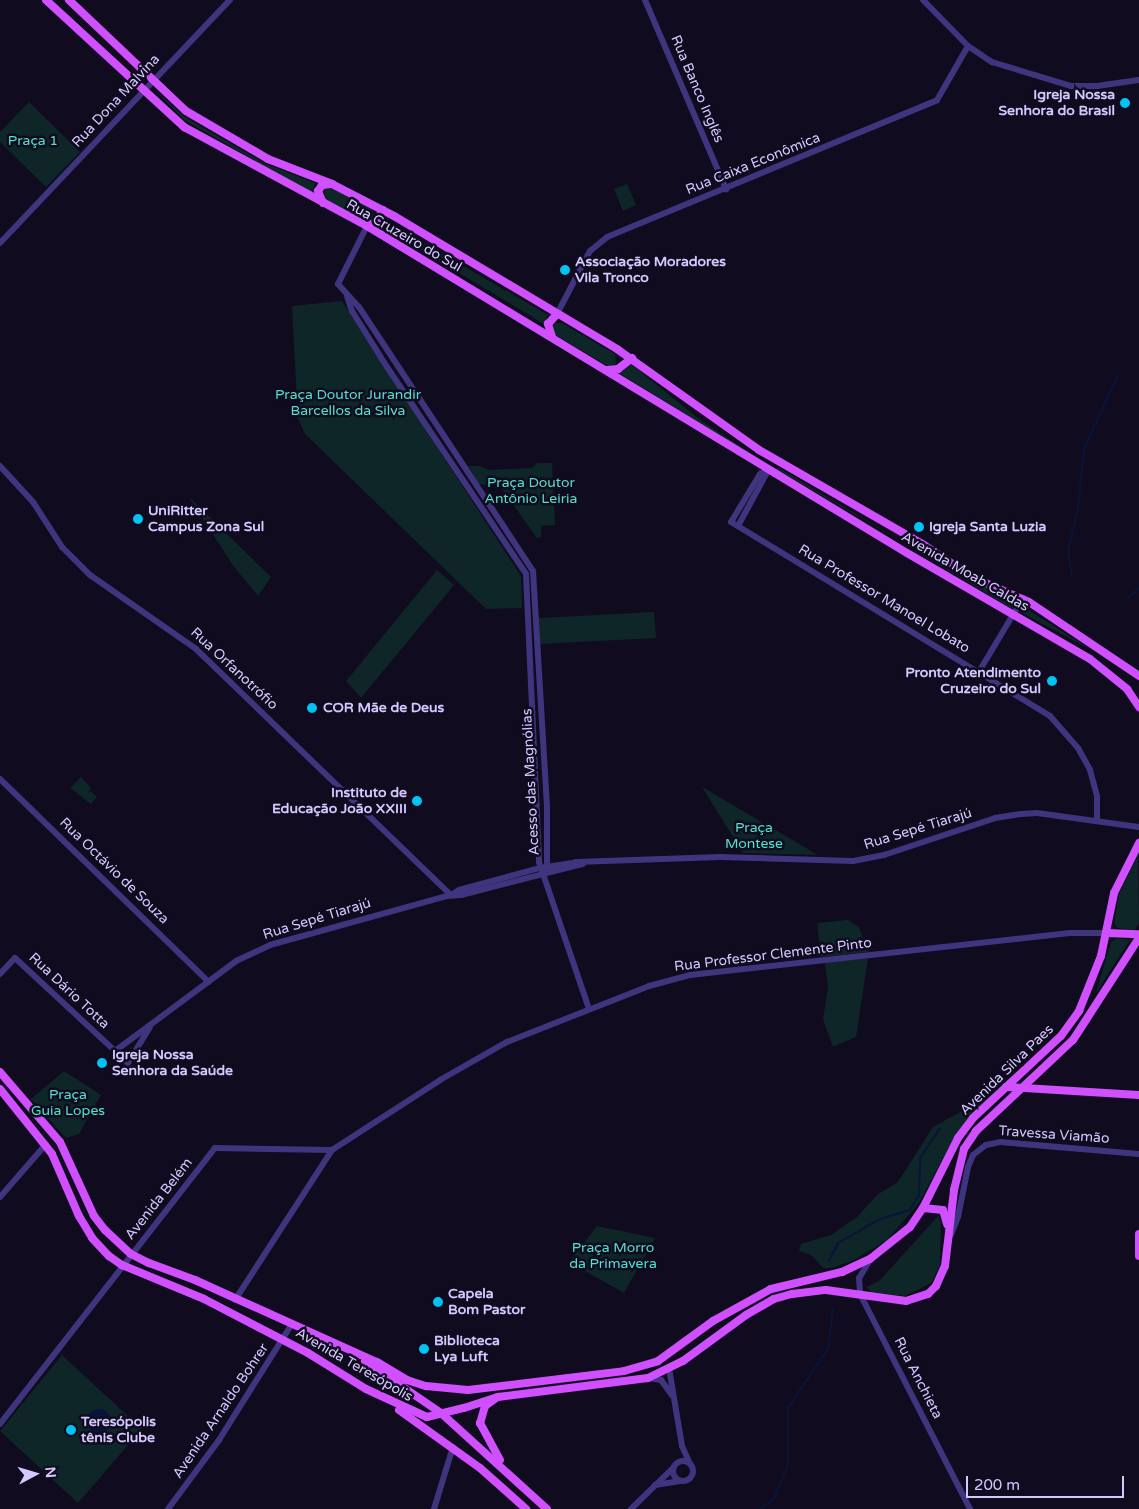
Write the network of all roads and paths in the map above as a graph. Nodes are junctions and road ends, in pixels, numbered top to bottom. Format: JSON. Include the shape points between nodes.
{"nodes":[{"id":1,"x":46,"y":0,"type":"edge"},
{"id":2,"x":69,"y":0,"type":"edge"},
{"id":3,"x":230,"y":0,"type":"edge"},
{"id":4,"x":645,"y":0,"type":"edge"},
{"id":5,"x":923,"y":0,"type":"edge"},
{"id":6,"x":968,"y":46,"type":"junction"},
{"id":7,"x":153,"y":79,"type":"junction"},
{"id":8,"x":1139,"y":80,"type":"edge"},
{"id":9,"x":142,"y":90,"type":"junction"},
{"id":10,"x":332,"y":184,"type":"junction"},
{"id":11,"x":726,"y":189,"type":"junction"},
{"id":12,"x":322,"y":203,"type":"junction"},
{"id":13,"x":383,"y":210,"type":"junction"},
{"id":14,"x":366,"y":226,"type":"junction"},
{"id":15,"x":0,"y":243,"type":"edge"},
{"id":16,"x":348,"y":296,"type":"junction"},
{"id":17,"x":557,"y":314,"type":"junction"},
{"id":18,"x":552,"y":337,"type":"junction"},
{"id":19,"x":632,"y":358,"type":"junction"},
{"id":20,"x":395,"y":361,"type":"junction"},
{"id":21,"x":387,"y":367,"type":"junction"},
{"id":22,"x":607,"y":370,"type":"junction"},
{"id":23,"x":776,"y":461,"type":"junction"},
{"id":24,"x":0,"y":466,"type":"edge"},
{"id":25,"x":769,"y":469,"type":"junction"},
{"id":26,"x":738,"y":526,"type":"junction"},
{"id":27,"x":918,"y":542,"type":"junction"},
{"id":28,"x":907,"y":553,"type":"junction"},
{"id":29,"x":1023,"y":598,"type":"junction"},
{"id":30,"x":1014,"y":615,"type":"junction"},
{"id":31,"x":980,"y":670,"type":"junction"},
{"id":32,"x":1139,"y":676,"type":"edge"},
{"id":33,"x":1139,"y":707,"type":"edge"},
{"id":34,"x":0,"y":779,"type":"edge"},
{"id":35,"x":547,"y":810,"type":"junction"},
{"id":36,"x":537,"y":811,"type":"junction"},
{"id":37,"x":1097,"y":820,"type":"junction"},
{"id":38,"x":1139,"y":827,"type":"edge"},
{"id":39,"x":1139,"y":843,"type":"edge"},
{"id":40,"x":544,"y":869,"type":"junction"},
{"id":41,"x":451,"y":895,"type":"junction"},
{"id":42,"x":1106,"y":933,"type":"junction"},
{"id":43,"x":1138,"y":940,"type":"edge"},
{"id":44,"x":0,"y":974,"type":"edge"},
{"id":45,"x":209,"y":982,"type":"junction"},
{"id":46,"x":589,"y":1009,"type":"junction"},
{"id":47,"x":152,"y":1024,"type":"junction"},
{"id":48,"x":115,"y":1051,"type":"junction"},
{"id":49,"x":128,"y":1063,"type":"joint"},
{"id":50,"x":0,"y":1072,"type":"edge"},
{"id":51,"x":1006,"y":1087,"type":"junction"},
{"id":52,"x":1022,"y":1088,"type":"junction"},
{"id":53,"x":0,"y":1090,"type":"edge"},
{"id":54,"x":1139,"y":1095,"type":"edge"},
{"id":55,"x":46,"y":1144,"type":"junction"},
{"id":56,"x":332,"y":1150,"type":"junction"},
{"id":57,"x":1139,"y":1154,"type":"edge"},
{"id":58,"x":0,"y":1197,"type":"edge"},
{"id":59,"x":924,"y":1208,"type":"junction"},
{"id":60,"x":1139,"y":1234,"type":"edge"},
{"id":61,"x":948,"y":1243,"type":"junction"},
{"id":62,"x":131,"y":1254,"type":"junction"},
{"id":63,"x":1139,"y":1256,"type":"edge"},
{"id":64,"x":870,"y":1259,"type":"junction"},
{"id":65,"x":122,"y":1265,"type":"junction"},
{"id":66,"x":860,"y":1294,"type":"junction"},
{"id":67,"x":235,"y":1300,"type":"junction"},
{"id":68,"x":291,"y":1325,"type":"junction"},
{"id":69,"x":284,"y":1340,"type":"junction"},
{"id":70,"x":676,"y":1348,"type":"junction"},
{"id":71,"x":356,"y":1354,"type":"junction"},
{"id":72,"x":669,"y":1368,"type":"junction"},
{"id":73,"x":648,"y":1378,"type":"junction"},
{"id":74,"x":366,"y":1389,"type":"junction"},
{"id":75,"x":498,"y":1397,"type":"junction"},
{"id":76,"x":674,"y":1401,"type":"junction"},
{"id":77,"x":0,"y":1424,"type":"edge"},
{"id":78,"x":682,"y":1446,"type":"junction"},
{"id":79,"x":453,"y":1447,"type":"junction"},
{"id":80,"x":690,"y":1464,"type":"junction"},
{"id":81,"x":675,"y":1466,"type":"junction"},
{"id":82,"x":506,"y":1469,"type":"junction"},
{"id":83,"x":679,"y":1481,"type":"junction"},
{"id":84,"x":654,"y":1485,"type":"junction"},
{"id":85,"x":435,"y":1506,"type":"edge"},
{"id":86,"x":168,"y":1509,"type":"edge"},
{"id":87,"x":526,"y":1509,"type":"edge"},
{"id":88,"x":547,"y":1509,"type":"edge"},
{"id":89,"x":631,"y":1509,"type":"edge"},
{"id":90,"x":970,"y":1509,"type":"edge"}],
"edges":[{"from":1,"to":9,"type":"main road","name":"Rua Cruzeiro do Sul"},
{"from":2,"to":7,"type":"main road","name":"Rua Cruzeiro do Sul"},
{"from":3,"to":7,"type":"street","name":"Rua Dona Malvina"},
{"from":4,"to":11,"type":"street","name":"Rua Banco Inglês"},
{"from":5,"to":6,"type":"street"},
{"from":6,"to":8,"type":"street","via":[[992,62],[1060,84],[1097,86]]},
{"from":6,"to":11,"type":"street","name":"Rua Caixa Econômica","via":[[937,100]]},
{"from":7,"to":9,"type":"street","name":"Rua Dona Malvina"},
{"from":7,"to":10,"type":"main road","name":"Rua Cruzeiro do Sul","via":[[186,111],[268,159]]},
{"from":9,"to":12,"type":"main road","name":"Rua Cruzeiro do Sul","via":[[184,127]]},
{"from":9,"to":15,"type":"street","name":"Rua Dona Malvina"},
{"from":10,"to":12,"type":"main road","via":[[320,188],[318,194]]},
{"from":10,"to":13,"type":"main road","name":"Rua Cruzeiro do Sul"},
{"from":11,"to":17,"type":"street","name":"Rua Caixa Econômica","via":[[607,237],[590,251]]},
{"from":12,"to":14,"type":"main road","name":"Rua Cruzeiro do Sul"},
{"from":13,"to":14,"type":"main road","via":[[376,222]]},
{"from":13,"to":17,"type":"main road","name":"Rua Cruzeiro do Sul"},
{"from":14,"to":16,"type":"street","via":[[338,284]]},
{"from":14,"to":18,"type":"main road","name":"Rua Cruzeiro do Sul"},
{"from":16,"to":20,"type":"street","via":[[360,307]]},
{"from":16,"to":21,"type":"street","via":[[352,311]]},
{"from":17,"to":18,"type":"main road","via":[[548,324]]},
{"from":17,"to":19,"type":"main road","name":"Rua Cruzeiro do Sul"},
{"from":18,"to":22,"type":"main road","name":"Rua Cruzeiro do Sul"},
{"from":19,"to":22,"type":"main road","via":[[618,369]]},
{"from":19,"to":23,"type":"main road","name":"Rua Cruzeiro do Sul","via":[[722,426]]},
{"from":20,"to":21,"type":"street"},
{"from":20,"to":35,"type":"street","name":"Acesso das Magnólias","via":[[533,571]]},
{"from":21,"to":36,"type":"street","name":"Acesso das Magnólias","via":[[526,574]]},
{"from":22,"to":25,"type":"main road","name":"Rua Cruzeiro do Sul"},
{"from":23,"to":25,"type":"main road"},
{"from":23,"to":27,"type":"main road","name":"Avenida Moab Caldas"},
{"from":24,"to":41,"type":"street","name":"Rua Orfanotrófio","via":[[33,502],[62,547],[90,575],[196,649]]},
{"from":25,"to":26,"type":"street"},
{"from":25,"to":26,"type":"street","name":"Rua Professor Manoel Lobato","via":[[760,474],[731,522]]},
{"from":25,"to":28,"type":"main road","name":"Avenida Moab Caldas"},
{"from":26,"to":31,"type":"street","name":"Rua Professor Manoel Lobato"},
{"from":27,"to":28,"type":"main road"},
{"from":27,"to":29,"type":"main road","name":"Avenida Moab Caldas","via":[[972,577]]},
{"from":28,"to":30,"type":"main road","name":"Avenida Moab Caldas"},
{"from":29,"to":30,"type":"street"},
{"from":29,"to":32,"type":"main road","name":"Avenida Moab Caldas"},
{"from":30,"to":31,"type":"street"},
{"from":30,"to":33,"type":"main road","name":"Avenida Moab Caldas","via":[[1110,673]]},
{"from":31,"to":37,"type":"street","name":"Rua Professor Manoel Lobato","via":[[1050,716],[1078,748],[1090,770],[1097,796]]},
{"from":34,"to":45,"type":"street","name":"Rua Octávio de Souza"},
{"from":35,"to":36,"type":"street"},
{"from":35,"to":40,"type":"street","name":"Acesso das Magnólias"},
{"from":36,"to":40,"type":"street","name":"Acesso das Magnólias"},
{"from":37,"to":38,"type":"street","name":"Rua Sepé Tiarajú"},
{"from":37,"to":40,"type":"street","name":"Rua Sepé Tiarajú","via":[[1021,814],[995,818],[884,856],[853,861],[720,857]]},
{"from":39,"to":42,"type":"main road","name":"Avenida Silva Paes","via":[[1120,875]]},
{"from":40,"to":41,"type":"street","name":"Rua Sepé Tiarajú","via":[[461,895]]},
{"from":40,"to":46,"type":"street"},
{"from":41,"to":45,"type":"street","name":"Rua Sepé Tiarajú","via":[[270,945],[236,961]]},
{"from":42,"to":43,"type":"main road"},
{"from":42,"to":46,"type":"street","name":"Rua Professor Clemente Pinto","via":[[1070,933],[690,975]]},
{"from":42,"to":51,"type":"main road","name":"Avenida Silva Paes","via":[[1094,979],[1079,1012],[1061,1036]]},
{"from":43,"to":52,"type":"main road","name":"Avenida Silva Paes","via":[[1073,1040]]},
{"from":44,"to":48,"type":"street","name":"Rua Dário Totta","via":[[15,958]]},
{"from":45,"to":47,"type":"street","name":"Rua Sepé Tiarajú"},
{"from":46,"to":56,"type":"street","name":"Rua Professor Clemente Pinto","via":[[507,1042],[440,1080]]},
{"from":47,"to":48,"type":"street","name":"Rua Sepé Tiarajú"},
{"from":47,"to":49,"type":"street","name":"Rua Sepé Tiarajú"},
{"from":48,"to":49,"type":"street","name":"Rua Dário Totta"},
{"from":50,"to":62,"type":"main road","name":"Avenida Teresópolis","via":[[60,1142],[94,1216]]},
{"from":51,"to":52,"type":"main road"},
{"from":51,"to":59,"type":"main road","name":"Avenida Silva Paes","via":[[973,1118],[958,1138]]},
{"from":52,"to":54,"type":"main road"},
{"from":52,"to":61,"type":"main road","name":"Avenida Silva Paes","via":[[976,1131],[964,1149],[954,1190]]},
{"from":53,"to":55,"type":"main road","name":"Avenida Teresópolis"},
{"from":55,"to":58,"type":"street"},
{"from":55,"to":65,"type":"main road","name":"Avenida Teresópolis","via":[[92,1238]]},
{"from":56,"to":62,"type":"street","name":"Avenida Belém","via":[[215,1148]]},
{"from":56,"to":67,"type":"street"},
{"from":57,"to":61,"type":"street","name":"Travessa Viamão","via":[[1000,1142],[986,1145],[973,1155],[968,1167],[958,1217]]},
{"from":59,"to":61,"type":"main road","via":[[939,1208],[946,1214]]},
{"from":59,"to":64,"type":"main road","name":"Avenida Silva Paes","via":[[891,1245]]},
{"from":60,"to":63,"type":"main road"},
{"from":61,"to":66,"type":"main road","name":"Avenida Teresópolis","via":[[942,1276],[928,1294],[906,1301]]},
{"from":62,"to":65,"type":"street","name":"Avenida Belém"},
{"from":62,"to":67,"type":"main road","name":"Avenida Teresópolis"},
{"from":64,"to":66,"type":"street","via":[[859,1278]]},
{"from":64,"to":70,"type":"main road","name":"Avenida Teresópolis","via":[[842,1272],[771,1289],[713,1321]]},
{"from":65,"to":69,"type":"main road","name":"Avenida Teresópolis","via":[[190,1293]]},
{"from":65,"to":77,"type":"street","name":"Avenida Belém"},
{"from":66,"to":72,"type":"main road","name":"Avenida Teresópolis","via":[[826,1290],[774,1299]]},
{"from":66,"to":90,"type":"street","name":"Rua Anchieta"},
{"from":67,"to":68,"type":"main road","name":"Avenida Teresópolis"},
{"from":68,"to":69,"type":"street","name":"Avenida Arnaldo Bohrer"},
{"from":68,"to":71,"type":"main road","name":"Avenida Teresópolis"},
{"from":69,"to":74,"type":"main road","name":"Avenida Teresópolis"},
{"from":69,"to":86,"type":"street","name":"Avenida Arnaldo Bohrer","via":[[219,1440]]},
{"from":70,"to":71,"type":"main road","name":"Avenida Teresópolis","via":[[645,1367],[624,1372],[468,1390],[439,1388],[408,1380]]},
{"from":70,"to":72,"type":"main road"},
{"from":71,"to":82,"type":"main road","via":[[441,1413]]},
{"from":72,"to":73,"type":"main road","name":"Avenida Teresópolis"},
{"from":72,"to":76,"type":"street"},
{"from":73,"to":75,"type":"main road","name":"Avenida Teresópolis"},
{"from":73,"to":76,"type":"street","via":[[661,1380]]},
{"from":74,"to":75,"type":"main road","name":"Avenida Teresópolis","bridge":true,"via":[[427,1417],[445,1415]]},
{"from":74,"to":79,"type":"main road"},
{"from":75,"to":82,"type":"main road","via":[[485,1406],[480,1423]]},
{"from":76,"to":78,"type":"street"},
{"from":78,"to":80,"type":"street"},
{"from":78,"to":81,"type":"street"},
{"from":79,"to":85,"type":"street"},
{"from":79,"to":87,"type":"main road"},
{"from":80,"to":81,"type":"street","via":[[684,1461]]},
{"from":80,"to":83,"type":"street","via":[[692,1477]]},
{"from":81,"to":83,"type":"street","via":[[673,1474]]},
{"from":81,"to":84,"type":"street"},
{"from":82,"to":88,"type":"main road"},
{"from":83,"to":84,"type":"street"},
{"from":84,"to":89,"type":"street"}]}
